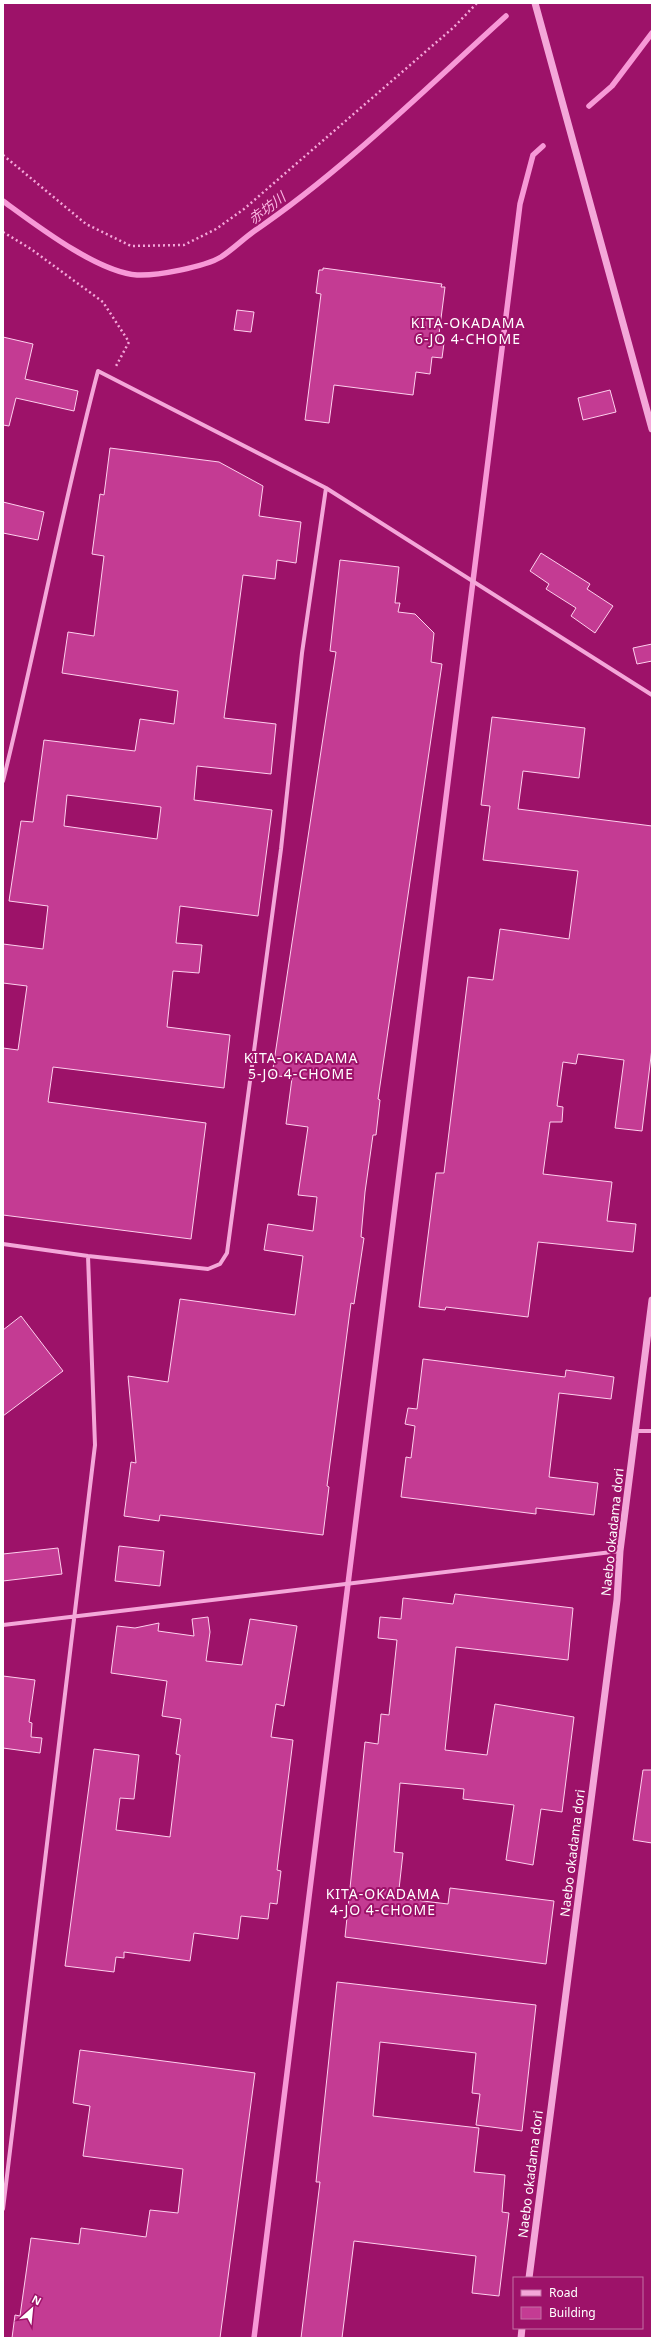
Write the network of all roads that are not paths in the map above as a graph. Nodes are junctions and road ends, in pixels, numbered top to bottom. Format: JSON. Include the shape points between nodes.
{"nodes":[{"id":1,"x":535,"y":3,"type":"edge"},
{"id":2,"x":652,"y":429,"type":"edge"},
{"id":3,"x":326,"y":488,"type":"junction"},
{"id":4,"x":652,"y":695,"type":"edge"},
{"id":5,"x":3,"y":781,"type":"edge"},
{"id":6,"x":3,"y":1244,"type":"edge"},
{"id":7,"x":88,"y":1256,"type":"junction"},
{"id":8,"x":652,"y":1300,"type":"edge"},
{"id":9,"x":636,"y":1431,"type":"junction"},
{"id":10,"x":652,"y":1431,"type":"edge"},
{"id":11,"x":620,"y":1551,"type":"junction"},
{"id":12,"x":74,"y":1618,"type":"junction"},
{"id":13,"x":3,"y":1625,"type":"edge"},
{"id":14,"x":3,"y":2209,"type":"edge"},
{"id":15,"x":529,"y":2277,"type":"edge"}],
"edges":[{"from":1,"to":2,"type":"street"},
{"from":3,"to":4,"type":"street"},
{"from":3,"to":5,"type":"street","via":[[98,371],[76,456],[21,711]]},
{"from":3,"to":7,"type":"street","via":[[302,653],[281,849],[227,1254],[220,1264],[208,1269]]},
{"from":6,"to":7,"type":"street"},
{"from":7,"to":12,"type":"street","via":[[95,1445]]},
{"from":8,"to":9,"type":"street","name":"Naebo okadama dori"},
{"from":9,"to":10,"type":"street"},
{"from":9,"to":11,"type":"street","name":"Naebo okadama dori"},
{"from":11,"to":12,"type":"street"},
{"from":11,"to":15,"type":"street","name":"Naebo okadama dori","via":[[617,1600]]},
{"from":12,"to":13,"type":"street"},
{"from":12,"to":14,"type":"street"}]}
